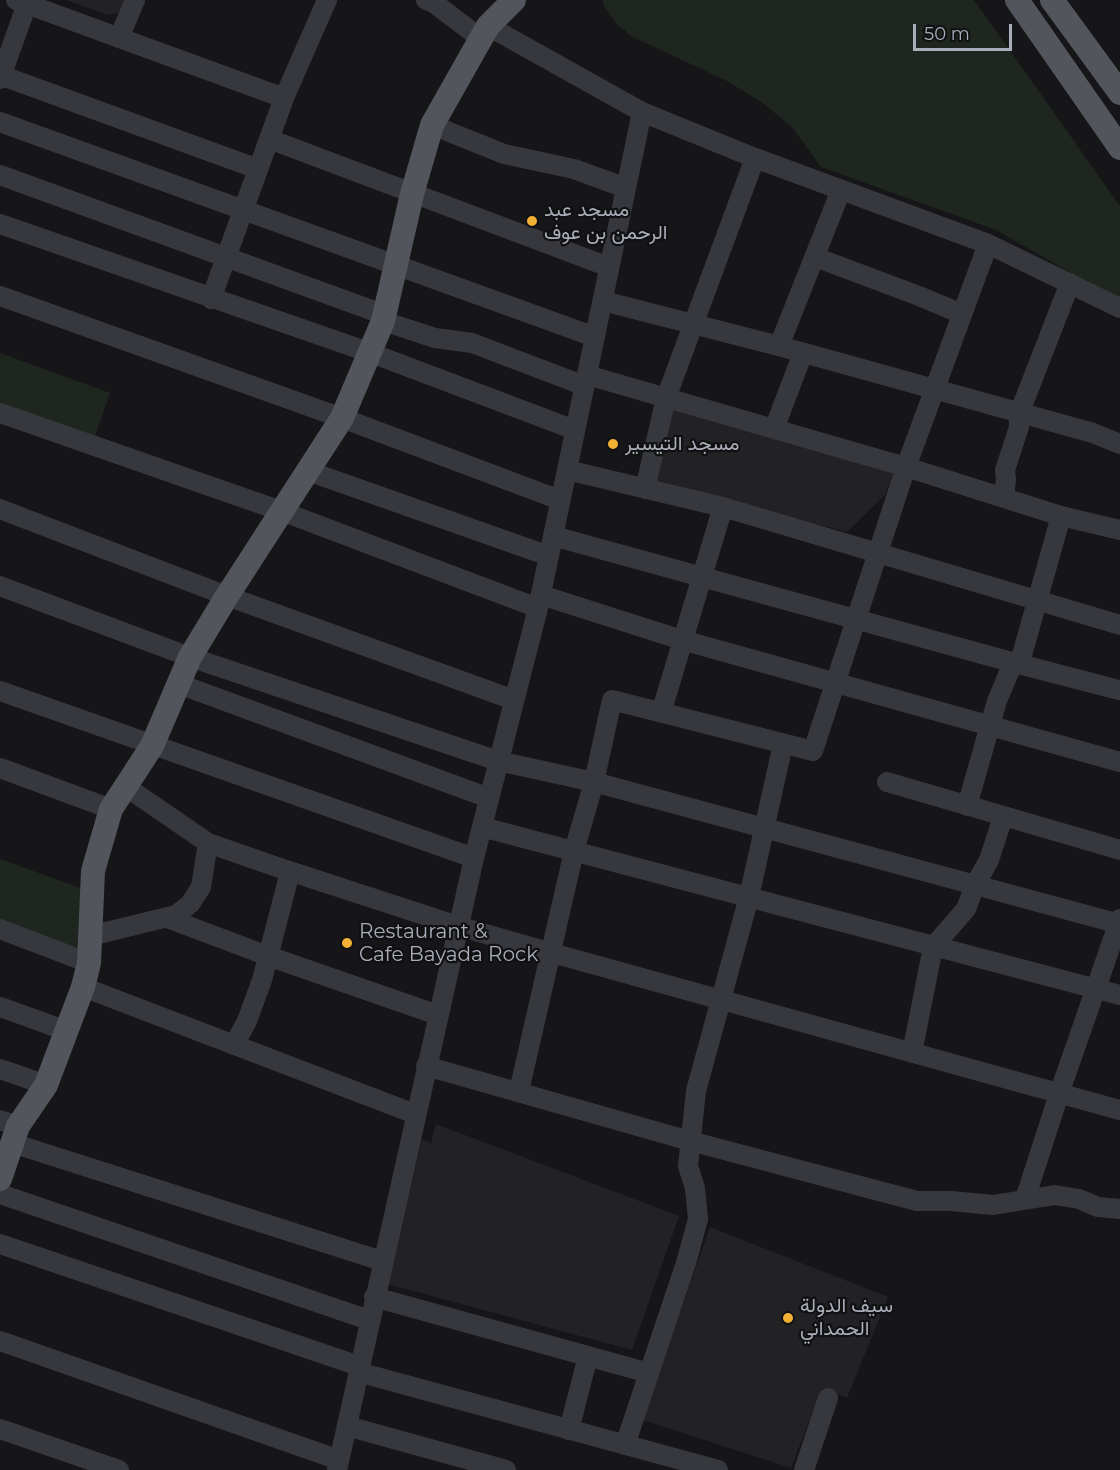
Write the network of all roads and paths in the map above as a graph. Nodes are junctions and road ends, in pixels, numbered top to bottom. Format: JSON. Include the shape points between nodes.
{"nodes":[{"id":1,"x":135,"y":0,"type":"edge"},
{"id":2,"x":327,"y":0,"type":"edge"},
{"id":3,"x":426,"y":0,"type":"edge"},
{"id":4,"x":493,"y":0,"type":"edge"},
{"id":5,"x":514,"y":0,"type":"edge"},
{"id":6,"x":1017,"y":0,"type":"edge"},
{"id":7,"x":1052,"y":0,"type":"edge"},
{"id":8,"x":21,"y":2,"type":"edge"},
{"id":9,"x":484,"y":32,"type":"junction"},
{"id":10,"x":119,"y":38,"type":"junction"},
{"id":11,"x":0,"y":77,"type":"edge"},
{"id":12,"x":1120,"y":93,"type":"edge"},
{"id":13,"x":284,"y":98,"type":"junction"},
{"id":14,"x":642,"y":112,"type":"junction"},
{"id":15,"x":0,"y":122,"type":"edge"},
{"id":16,"x":432,"y":125,"type":"junction"},
{"id":17,"x":269,"y":140,"type":"junction"},
{"id":18,"x":1120,"y":148,"type":"edge"},
{"id":19,"x":755,"y":158,"type":"junction"},
{"id":20,"x":258,"y":170,"type":"junction"},
{"id":21,"x":0,"y":175,"type":"edge"},
{"id":22,"x":626,"y":188,"type":"junction"},
{"id":23,"x":841,"y":190,"type":"junction"},
{"id":24,"x":412,"y":194,"type":"junction"},
{"id":25,"x":243,"y":210,"type":"junction"},
{"id":26,"x":0,"y":224,"type":"edge"},
{"id":27,"x":988,"y":244,"type":"junction"},
{"id":28,"x":226,"y":257,"type":"junction"},
{"id":29,"x":815,"y":257,"type":"junction"},
{"id":30,"x":396,"y":266,"type":"junction"},
{"id":31,"x":609,"y":267,"type":"junction"},
{"id":32,"x":1070,"y":283,"type":"junction"},
{"id":33,"x":0,"y":296,"type":"edge"},
{"id":34,"x":211,"y":299,"type":"junction"},
{"id":35,"x":603,"y":301,"type":"junction"},
{"id":36,"x":1120,"y":308,"type":"edge"},
{"id":37,"x":962,"y":314,"type":"junction"},
{"id":38,"x":384,"y":318,"type":"junction"},
{"id":39,"x":693,"y":324,"type":"junction"},
{"id":40,"x":595,"y":337,"type":"junction"},
{"id":41,"x":779,"y":346,"type":"junction"},
{"id":42,"x":371,"y":353,"type":"junction"},
{"id":43,"x":803,"y":353,"type":"junction"},
{"id":44,"x":586,"y":380,"type":"junction"},
{"id":45,"x":934,"y":390,"type":"junction"},
{"id":46,"x":666,"y":398,"type":"junction"},
{"id":47,"x":0,"y":412,"type":"edge"},
{"id":48,"x":1020,"y":414,"type":"junction"},
{"id":49,"x":342,"y":418,"type":"junction"},
{"id":50,"x":774,"y":429,"type":"junction"},
{"id":51,"x":575,"y":430,"type":"junction"},
{"id":52,"x":1120,"y":444,"type":"edge"},
{"id":53,"x":906,"y":467,"type":"junction"},
{"id":54,"x":567,"y":470,"type":"junction"},
{"id":55,"x":308,"y":471,"type":"junction"},
{"id":56,"x":645,"y":489,"type":"junction"},
{"id":57,"x":1004,"y":498,"type":"junction"},
{"id":58,"x":561,"y":500,"type":"junction"},
{"id":59,"x":723,"y":507,"type":"junction"},
{"id":60,"x":0,"y":509,"type":"edge"},
{"id":61,"x":281,"y":511,"type":"junction"},
{"id":62,"x":1061,"y":516,"type":"junction"},
{"id":63,"x":1120,"y":530,"type":"edge"},
{"id":64,"x":553,"y":536,"type":"junction"},
{"id":65,"x":877,"y":554,"type":"junction"},
{"id":66,"x":549,"y":556,"type":"junction"},
{"id":67,"x":702,"y":576,"type":"junction"},
{"id":68,"x":0,"y":586,"type":"edge"},
{"id":69,"x":227,"y":596,"type":"junction"},
{"id":70,"x":539,"y":601,"type":"junction"},
{"id":71,"x":1038,"y":601,"type":"junction"},
{"id":72,"x":856,"y":618,"type":"junction"},
{"id":73,"x":1120,"y":625,"type":"edge"},
{"id":74,"x":682,"y":640,"type":"junction"},
{"id":75,"x":190,"y":657,"type":"junction"},
{"id":76,"x":1016,"y":663,"type":"junction"},
{"id":77,"x":836,"y":682,"type":"junction"},
{"id":78,"x":179,"y":684,"type":"junction"},
{"id":79,"x":1119,"y":690,"type":"edge"},
{"id":80,"x":0,"y":691,"type":"edge"},
{"id":81,"x":514,"y":700,"type":"junction"},
{"id":82,"x":661,"y":713,"type":"junction"},
{"id":83,"x":990,"y":725,"type":"junction"},
{"id":84,"x":783,"y":744,"type":"junction"},
{"id":85,"x":152,"y":746,"type":"junction"},
{"id":86,"x":498,"y":761,"type":"junction"},
{"id":87,"x":1120,"y":762,"type":"edge"},
{"id":88,"x":0,"y":768,"type":"edge"},
{"id":89,"x":594,"y":782,"type":"junction"},
{"id":90,"x":887,"y":782,"type":"dead end"},
{"id":91,"x":125,"y":786,"type":"junction"},
{"id":92,"x":489,"y":798,"type":"junction"},
{"id":93,"x":967,"y":806,"type":"junction"},
{"id":94,"x":111,"y":809,"type":"junction"},
{"id":95,"x":1003,"y":817,"type":"junction"},
{"id":96,"x":482,"y":827,"type":"junction"},
{"id":97,"x":764,"y":829,"type":"junction"},
{"id":98,"x":208,"y":843,"type":"junction"},
{"id":99,"x":1120,"y":850,"type":"edge"},
{"id":100,"x":574,"y":851,"type":"junction"},
{"id":101,"x":474,"y":858,"type":"junction"},
{"id":102,"x":290,"y":872,"type":"junction"},
{"id":103,"x":975,"y":885,"type":"junction"},
{"id":104,"x":749,"y":897,"type":"junction"},
{"id":105,"x":167,"y":918,"type":"junction"},
{"id":106,"x":1119,"y":922,"type":"edge"},
{"id":107,"x":458,"y":926,"type":"junction"},
{"id":108,"x":0,"y":929,"type":"edge"},
{"id":109,"x":90,"y":936,"type":"junction"},
{"id":110,"x":933,"y":947,"type":"junction"},
{"id":111,"x":552,"y":953,"type":"junction"},
{"id":112,"x":268,"y":956,"type":"junction"},
{"id":113,"x":89,"y":963,"type":"junction"},
{"id":114,"x":83,"y":987,"type":"junction"},
{"id":115,"x":1096,"y":988,"type":"junction"},
{"id":116,"x":1120,"y":995,"type":"edge"},
{"id":117,"x":721,"y":1001,"type":"junction"},
{"id":118,"x":0,"y":1007,"type":"edge"},
{"id":119,"x":438,"y":1015,"type":"junction"},
{"id":120,"x":67,"y":1031,"type":"junction"},
{"id":121,"x":234,"y":1045,"type":"junction"},
{"id":122,"x":912,"y":1053,"type":"junction"},
{"id":123,"x":426,"y":1066,"type":"junction"},
{"id":124,"x":0,"y":1069,"type":"edge"},
{"id":125,"x":46,"y":1085,"type":"junction"},
{"id":126,"x":519,"y":1091,"type":"junction"},
{"id":127,"x":1059,"y":1094,"type":"junction"},
{"id":128,"x":1120,"y":1110,"type":"edge"},
{"id":129,"x":415,"y":1114,"type":"junction"},
{"id":130,"x":10,"y":1129,"type":"edge"},
{"id":131,"x":690,"y":1141,"type":"junction"},
{"id":132,"x":0,"y":1179,"type":"edge"},
{"id":133,"x":0,"y":1194,"type":"edge"},
{"id":134,"x":1025,"y":1199,"type":"junction"},
{"id":135,"x":1120,"y":1209,"type":"edge"},
{"id":136,"x":0,"y":1244,"type":"edge"},
{"id":137,"x":382,"y":1262,"type":"junction"},
{"id":138,"x":374,"y":1297,"type":"junction"},
{"id":139,"x":369,"y":1320,"type":"junction"},
{"id":140,"x":0,"y":1341,"type":"edge"},
{"id":141,"x":588,"y":1356,"type":"junction"},
{"id":142,"x":359,"y":1369,"type":"junction"},
{"id":143,"x":649,"y":1373,"type":"junction"},
{"id":144,"x":828,"y":1398,"type":"dead end"},
{"id":145,"x":346,"y":1426,"type":"junction"},
{"id":146,"x":0,"y":1428,"type":"edge"},
{"id":147,"x":569,"y":1430,"type":"junction"},
{"id":148,"x":625,"y":1446,"type":"junction"},
{"id":149,"x":338,"y":1465,"type":"edge"},
{"id":150,"x":119,"y":1470,"type":"edge"},
{"id":151,"x":506,"y":1470,"type":"edge"},
{"id":152,"x":718,"y":1470,"type":"edge"},
{"id":153,"x":804,"y":1470,"type":"edge"}],
"edges":[{"from":1,"to":10,"type":"street"},
{"from":2,"to":13,"type":"street"},
{"from":3,"to":9,"type":"street"},
{"from":4,"to":9,"type":"main road"},
{"from":5,"to":9,"type":"main road"},
{"from":6,"to":18,"type":"main road"},
{"from":7,"to":12,"type":"main road"},
{"from":8,"to":10,"type":"street"},
{"from":8,"to":11,"type":"street"},
{"from":9,"to":14,"type":"street"},
{"from":9,"to":16,"type":"main road"},
{"from":10,"to":13,"type":"street"},
{"from":11,"to":20,"type":"street"},
{"from":13,"to":17,"type":"street"},
{"from":14,"to":19,"type":"street"},
{"from":14,"to":22,"type":"street"},
{"from":15,"to":25,"type":"street"},
{"from":16,"to":22,"type":"street","via":[[504,153],[574,169]]},
{"from":16,"to":24,"type":"main road"},
{"from":17,"to":20,"type":"street"},
{"from":17,"to":24,"type":"street"},
{"from":19,"to":23,"type":"street"},
{"from":19,"to":39,"type":"street"},
{"from":20,"to":25,"type":"street"},
{"from":21,"to":28,"type":"street"},
{"from":22,"to":31,"type":"street"},
{"from":23,"to":27,"type":"street"},
{"from":23,"to":29,"type":"street"},
{"from":24,"to":30,"type":"main road"},
{"from":24,"to":31,"type":"street"},
{"from":25,"to":28,"type":"street"},
{"from":25,"to":30,"type":"street"},
{"from":26,"to":34,"type":"street"},
{"from":27,"to":32,"type":"street"},
{"from":27,"to":37,"type":"street"},
{"from":28,"to":34,"type":"street"},
{"from":28,"to":38,"type":"street"},
{"from":29,"to":37,"type":"street"},
{"from":29,"to":41,"type":"street"},
{"from":30,"to":38,"type":"main road"},
{"from":30,"to":40,"type":"street"},
{"from":31,"to":35,"type":"street"},
{"from":32,"to":36,"type":"street"},
{"from":32,"to":48,"type":"street"},
{"from":33,"to":49,"type":"street"},
{"from":34,"to":42,"type":"street"},
{"from":35,"to":39,"type":"street"},
{"from":35,"to":40,"type":"street"},
{"from":37,"to":45,"type":"street"},
{"from":38,"to":42,"type":"main road"},
{"from":38,"to":44,"type":"street","via":[[435,338],[472,343]]},
{"from":39,"to":41,"type":"street"},
{"from":39,"to":46,"type":"street"},
{"from":40,"to":44,"type":"street"},
{"from":41,"to":43,"type":"street"},
{"from":42,"to":49,"type":"main road"},
{"from":42,"to":51,"type":"street"},
{"from":43,"to":45,"type":"street"},
{"from":43,"to":50,"type":"street"},
{"from":44,"to":46,"type":"street"},
{"from":44,"to":51,"type":"street"},
{"from":45,"to":48,"type":"street"},
{"from":45,"to":53,"type":"street"},
{"from":46,"to":50,"type":"street"},
{"from":46,"to":56,"type":"street"},
{"from":47,"to":61,"type":"street"},
{"from":48,"to":52,"type":"street"},
{"from":48,"to":57,"type":"street","via":[[1005,470]]},
{"from":49,"to":55,"type":"main road"},
{"from":49,"to":58,"type":"street"},
{"from":50,"to":53,"type":"street"},
{"from":51,"to":54,"type":"street"},
{"from":53,"to":57,"type":"street"},
{"from":53,"to":65,"type":"street"},
{"from":54,"to":56,"type":"street"},
{"from":54,"to":58,"type":"street"},
{"from":55,"to":61,"type":"main road"},
{"from":55,"to":66,"type":"street"},
{"from":56,"to":59,"type":"street"},
{"from":57,"to":62,"type":"street"},
{"from":58,"to":64,"type":"street"},
{"from":59,"to":65,"type":"street"},
{"from":59,"to":67,"type":"street"},
{"from":60,"to":69,"type":"street"},
{"from":61,"to":69,"type":"main road"},
{"from":61,"to":70,"type":"street"},
{"from":62,"to":63,"type":"street"},
{"from":62,"to":71,"type":"street"},
{"from":64,"to":66,"type":"street"},
{"from":64,"to":67,"type":"street"},
{"from":65,"to":71,"type":"street"},
{"from":65,"to":72,"type":"street"},
{"from":66,"to":70,"type":"street"},
{"from":67,"to":72,"type":"street"},
{"from":67,"to":74,"type":"street"},
{"from":68,"to":75,"type":"street"},
{"from":69,"to":75,"type":"main road"},
{"from":69,"to":81,"type":"street"},
{"from":70,"to":74,"type":"street"},
{"from":70,"to":81,"type":"street"},
{"from":71,"to":73,"type":"street"},
{"from":71,"to":76,"type":"street"},
{"from":72,"to":76,"type":"street"},
{"from":72,"to":77,"type":"street"},
{"from":74,"to":77,"type":"street"},
{"from":74,"to":82,"type":"street"},
{"from":75,"to":78,"type":"main road"},
{"from":75,"to":86,"type":"street"},
{"from":76,"to":79,"type":"street"},
{"from":76,"to":83,"type":"street"},
{"from":77,"to":83,"type":"street"},
{"from":77,"to":84,"type":"street","via":[[813,751]]},
{"from":78,"to":85,"type":"main road"},
{"from":78,"to":92,"type":"street"},
{"from":80,"to":85,"type":"street"},
{"from":81,"to":86,"type":"street"},
{"from":82,"to":84,"type":"street"},
{"from":82,"to":89,"type":"street","via":[[612,700]]},
{"from":83,"to":87,"type":"street"},
{"from":83,"to":93,"type":"street"},
{"from":84,"to":97,"type":"street"},
{"from":85,"to":91,"type":"main road"},
{"from":85,"to":101,"type":"street"},
{"from":86,"to":89,"type":"street"},
{"from":86,"to":92,"type":"street"},
{"from":88,"to":94,"type":"street"},
{"from":89,"to":97,"type":"street"},
{"from":89,"to":100,"type":"street"},
{"from":90,"to":93,"type":"street"},
{"from":91,"to":94,"type":"main road"},
{"from":91,"to":98,"type":"street"},
{"from":92,"to":96,"type":"street"},
{"from":93,"to":95,"type":"street"},
{"from":94,"to":109,"type":"main road","via":[[93,871]]},
{"from":95,"to":99,"type":"street"},
{"from":95,"to":103,"type":"street","via":[[989,860]]},
{"from":96,"to":100,"type":"street"},
{"from":96,"to":101,"type":"street"},
{"from":97,"to":103,"type":"street"},
{"from":97,"to":104,"type":"street"},
{"from":98,"to":102,"type":"street"},
{"from":98,"to":105,"type":"street","via":[[201,887],[190,904]]},
{"from":100,"to":104,"type":"street"},
{"from":100,"to":111,"type":"street"},
{"from":101,"to":107,"type":"street"},
{"from":102,"to":107,"type":"street"},
{"from":102,"to":112,"type":"street"},
{"from":103,"to":106,"type":"street"},
{"from":103,"to":110,"type":"street","via":[[966,909]]},
{"from":104,"to":110,"type":"street"},
{"from":104,"to":117,"type":"street"},
{"from":105,"to":109,"type":"street"},
{"from":105,"to":112,"type":"street"},
{"from":106,"to":115,"type":"street"},
{"from":107,"to":111,"type":"street"},
{"from":107,"to":119,"type":"street"},
{"from":108,"to":113,"type":"street"},
{"from":109,"to":113,"type":"main road"},
{"from":110,"to":115,"type":"street"},
{"from":110,"to":122,"type":"street"},
{"from":111,"to":117,"type":"street"},
{"from":111,"to":126,"type":"street"},
{"from":112,"to":119,"type":"street"},
{"from":112,"to":121,"type":"street","via":[[251,1011]]},
{"from":113,"to":114,"type":"main road"},
{"from":114,"to":120,"type":"main road"},
{"from":114,"to":121,"type":"street"},
{"from":115,"to":116,"type":"street"},
{"from":115,"to":127,"type":"street"},
{"from":117,"to":122,"type":"street"},
{"from":117,"to":131,"type":"street","via":[[696,1091]]},
{"from":118,"to":120,"type":"street"},
{"from":119,"to":123,"type":"street"},
{"from":120,"to":125,"type":"main road"},
{"from":121,"to":129,"type":"street"},
{"from":122,"to":127,"type":"street"},
{"from":123,"to":126,"type":"street"},
{"from":123,"to":129,"type":"street"},
{"from":124,"to":125,"type":"street"},
{"from":125,"to":130,"type":"main road"},
{"from":126,"to":131,"type":"street"},
{"from":127,"to":128,"type":"street"},
{"from":127,"to":134,"type":"street"},
{"from":129,"to":137,"type":"street"},
{"from":130,"to":132,"type":"main road"},
{"from":130,"to":137,"type":"street"},
{"from":131,"to":134,"type":"street","via":[[917,1201],[993,1205]]},
{"from":131,"to":143,"type":"street","via":[[688,1166],[699,1219]]},
{"from":133,"to":139,"type":"street"},
{"from":134,"to":135,"type":"street","via":[[1054,1195]]},
{"from":136,"to":142,"type":"street"},
{"from":137,"to":138,"type":"street"},
{"from":138,"to":139,"type":"street"},
{"from":138,"to":141,"type":"street"},
{"from":139,"to":142,"type":"street"},
{"from":140,"to":149,"type":"street"},
{"from":141,"to":143,"type":"street"},
{"from":141,"to":147,"type":"street"},
{"from":142,"to":145,"type":"street"},
{"from":142,"to":147,"type":"street"},
{"from":143,"to":148,"type":"street"},
{"from":144,"to":153,"type":"street"},
{"from":145,"to":149,"type":"street"},
{"from":145,"to":151,"type":"street"},
{"from":146,"to":150,"type":"street"},
{"from":147,"to":148,"type":"street"},
{"from":148,"to":152,"type":"street"}]}
